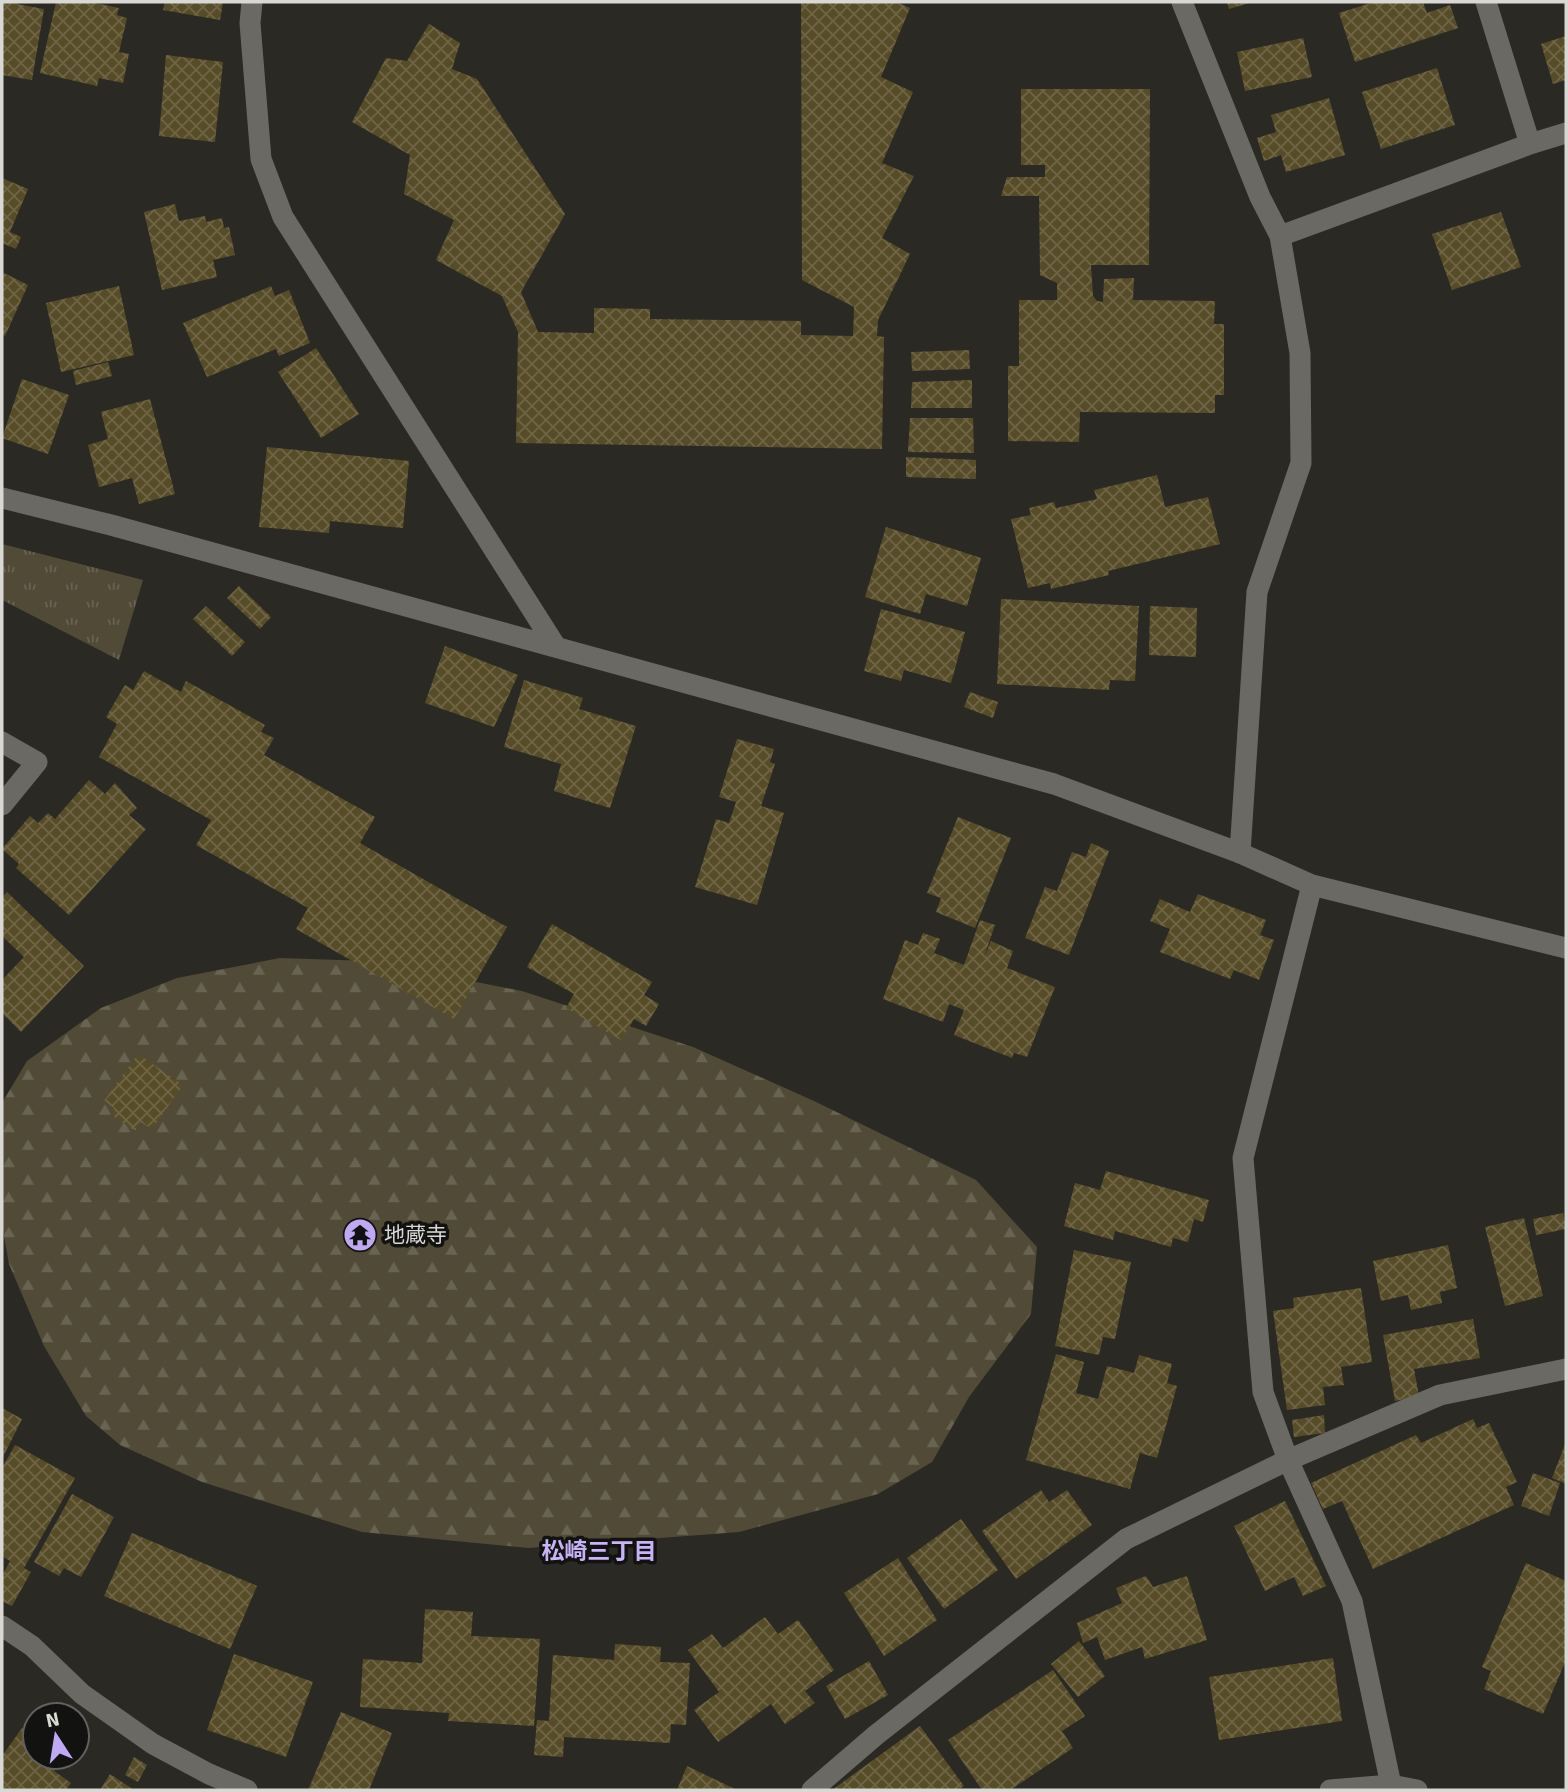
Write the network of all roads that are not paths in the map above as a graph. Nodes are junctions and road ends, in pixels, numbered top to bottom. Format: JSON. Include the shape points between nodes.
{"nodes":[{"id":1,"x":252,"y":2,"type":"edge"},
{"id":2,"x":1182,"y":2,"type":"edge"},
{"id":3,"x":1486,"y":2,"type":"edge"},
{"id":4,"x":1566,"y":133,"type":"edge"},
{"id":5,"x":1530,"y":144,"type":"junction"},
{"id":6,"x":1280,"y":236,"type":"junction"},
{"id":7,"x":2,"y":498,"type":"edge"},
{"id":8,"x":556,"y":647,"type":"junction"},
{"id":9,"x":2,"y":742,"type":"edge"},
{"id":10,"x":2,"y":805,"type":"edge"},
{"id":11,"x":1240,"y":853,"type":"junction"},
{"id":12,"x":1312,"y":885,"type":"junction"},
{"id":13,"x":1566,"y":948,"type":"edge"},
{"id":14,"x":1566,"y":1369,"type":"edge"},
{"id":15,"x":1288,"y":1460,"type":"junction"},
{"id":16,"x":2,"y":1626,"type":"edge"},
{"id":17,"x":1391,"y":1785,"type":"junction"},
{"id":18,"x":247,"y":1790,"type":"edge"},
{"id":19,"x":812,"y":1790,"type":"edge"},
{"id":20,"x":1330,"y":1790,"type":"edge"},
{"id":21,"x":1417,"y":1790,"type":"edge"}],
"edges":[{"from":1,"to":8,"type":"street","via":[[261,159],[284,217]]},
{"from":2,"to":6,"type":"street"},
{"from":3,"to":5,"type":"street"},
{"from":4,"to":5,"type":"street"},
{"from":5,"to":6,"type":"street"},
{"from":6,"to":11,"type":"street","via":[[1300,353],[1301,463],[1257,592]]},
{"from":7,"to":8,"type":"street"},
{"from":8,"to":11,"type":"street","via":[[1054,784]]},
{"from":9,"to":10,"type":"street","via":[[37,762]]},
{"from":11,"to":12,"type":"street"},
{"from":12,"to":13,"type":"street"},
{"from":12,"to":15,"type":"street","via":[[1243,1158],[1263,1392]]},
{"from":14,"to":15,"type":"street","via":[[1440,1395]]},
{"from":15,"to":17,"type":"street","via":[[1352,1601]]},
{"from":15,"to":19,"type":"street","via":[[1126,1539]]},
{"from":16,"to":18,"type":"street","via":[[32,1646],[82,1694],[153,1744]]},
{"from":17,"to":20,"type":"street"},
{"from":17,"to":21,"type":"street"}]}
